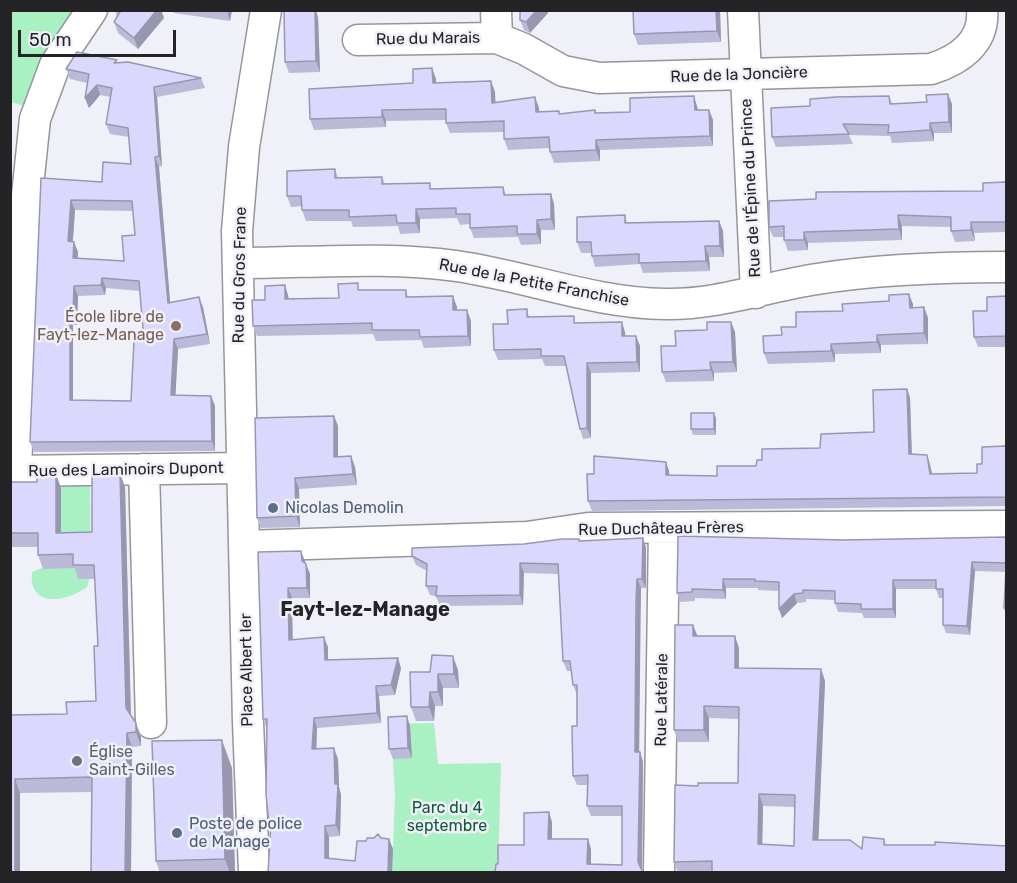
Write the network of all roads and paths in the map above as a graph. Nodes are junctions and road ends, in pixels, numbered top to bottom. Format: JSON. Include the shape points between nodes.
{"nodes":[{"id":1,"x":92,"y":10,"type":"edge"},
{"id":2,"x":266,"y":10,"type":"edge"},
{"id":3,"x":743,"y":10,"type":"edge"},
{"id":4,"x":982,"y":10,"type":"edge"},
{"id":5,"x":496,"y":24,"type":"edge"},
{"id":6,"x":358,"y":40,"type":"dead end"},
{"id":7,"x":746,"y":75,"type":"junction"},
{"id":8,"x":238,"y":263,"type":"junction"},
{"id":9,"x":1006,"y":267,"type":"edge"},
{"id":10,"x":756,"y":293,"type":"junction"},
{"id":11,"x":242,"y":468,"type":"junction"},
{"id":12,"x":144,"y":469,"type":"junction"},
{"id":13,"x":13,"y":471,"type":"edge"},
{"id":14,"x":1006,"y":526,"type":"edge"},
{"id":15,"x":664,"y":528,"type":"junction"},
{"id":16,"x":245,"y":546,"type":"junction"},
{"id":17,"x":151,"y":723,"type":"dead end"},
{"id":18,"x":254,"y":873,"type":"edge"},
{"id":19,"x":660,"y":873,"type":"edge"}],
"edges":[{"from":1,"to":13,"type":"street","via":[[55,65],[35,119],[26,205]]},
{"from":2,"to":8,"type":"street","name":"Rue du Gros Frane","via":[[244,147]]},
{"from":3,"to":7,"type":"street","name":"Rue de l'Épine du Prince"},
{"from":4,"to":7,"type":"street","name":"Rue de la Joncière","via":[[980,30],[972,45],[960,58],[931,69]]},
{"from":5,"to":6,"type":"street","name":"Rue du Marais"},
{"from":5,"to":7,"type":"street","name":"Rue de la Joncière","via":[[524,49],[563,71],[599,78]]},
{"from":7,"to":10,"type":"street","name":"Rue de l'Épine du Prince"},
{"from":8,"to":10,"type":"street","name":"Rue de la Petite Franchise","via":[[455,266],[620,302],[711,302]]},
{"from":8,"to":11,"type":"street","name":"Rue du Gros Frane"},
{"from":9,"to":10,"type":"street","name":"Rue de la Petite Franchise","via":[[881,272],[816,279]]},
{"from":11,"to":12,"type":"street","name":"Rue des Laminoirs Dupont"},
{"from":11,"to":16,"type":"street","name":"Place Albert Ier"},
{"from":12,"to":13,"type":"street","name":"Rue des Laminoirs Dupont"},
{"from":12,"to":17,"type":"street"},
{"from":14,"to":15,"type":"street","name":"Rue Duchâteau Frères"},
{"from":15,"to":16,"type":"street","name":"Rue Duchâteau Frères","via":[[588,528],[527,537]]},
{"from":15,"to":19,"type":"street","name":"Rue Latérale"},
{"from":16,"to":18,"type":"street","name":"Place Albert Ier"}]}
